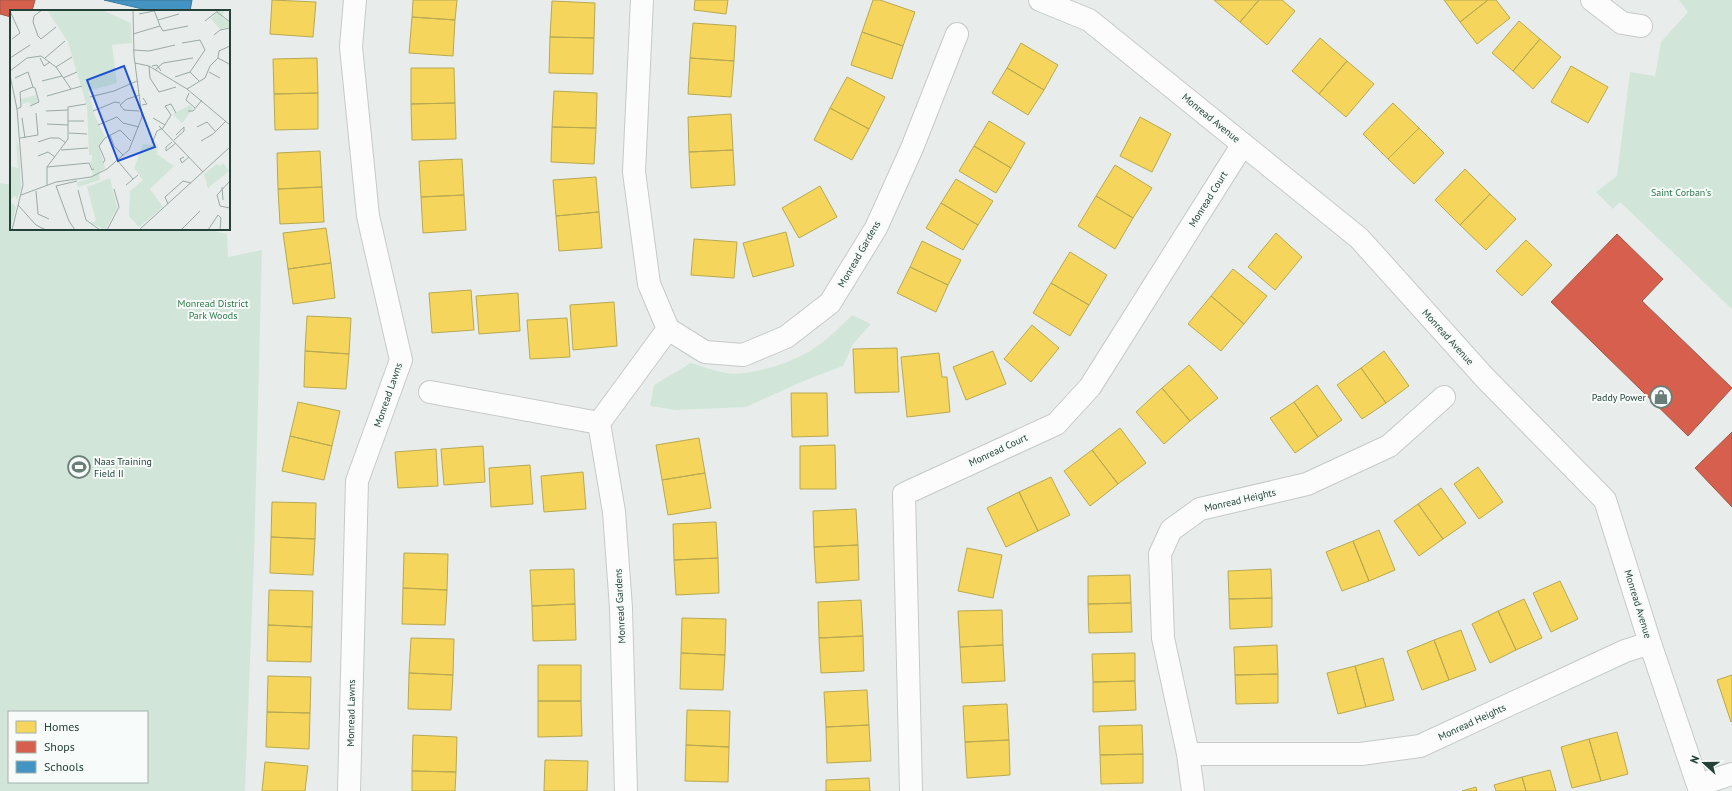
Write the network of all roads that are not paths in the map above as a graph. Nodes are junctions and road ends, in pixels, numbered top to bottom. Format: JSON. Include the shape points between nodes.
{"nodes":[{"id":1,"x":355,"y":0,"type":"edge"},
{"id":2,"x":642,"y":0,"type":"edge"},
{"id":3,"x":1040,"y":0,"type":"edge"},
{"id":4,"x":1592,"y":0,"type":"edge"},
{"id":5,"x":1642,"y":26,"type":"dead end"},
{"id":6,"x":957,"y":34,"type":"dead end"},
{"id":7,"x":1243,"y":144,"type":"junction"},
{"id":8,"x":668,"y":329,"type":"junction"},
{"id":9,"x":430,"y":392,"type":"dead end"},
{"id":10,"x":1444,"y":397,"type":"dead end"},
{"id":11,"x":599,"y":423,"type":"junction"},
{"id":12,"x":1650,"y":643,"type":"junction"},
{"id":13,"x":1188,"y":754,"type":"junction"},
{"id":14,"x":1732,"y":774,"type":"edge"},
{"id":15,"x":1699,"y":788,"type":"edge"},
{"id":16,"x":349,"y":791,"type":"edge"},
{"id":17,"x":626,"y":791,"type":"edge"},
{"id":18,"x":911,"y":791,"type":"edge"},
{"id":19,"x":1193,"y":791,"type":"edge"}],
"edges":[{"from":1,"to":16,"type":"street","name":"Monread Lawns","via":[[351,47],[368,216],[401,360],[357,481]]},
{"from":2,"to":8,"type":"street","via":[[634,172],[649,284]]},
{"from":3,"to":7,"type":"street","name":"Monread Avenue","via":[[1089,20]]},
{"from":4,"to":5,"type":"street","via":[[1622,23]]},
{"from":6,"to":8,"type":"street","name":"Monread Gardens","via":[[912,148],[876,228],[830,303],[786,337],[743,355],[705,352]]},
{"from":7,"to":12,"type":"street","name":"Monread Avenue","via":[[1359,238],[1485,378],[1605,500]]},
{"from":7,"to":18,"type":"street","name":"Monread Court","via":[[1090,387],[1056,424],[904,494]]},
{"from":8,"to":11,"type":"street"},
{"from":9,"to":11,"type":"street"},
{"from":10,"to":13,"type":"street","name":"Monread Heights","via":[[1389,446],[1307,484],[1200,509],[1171,530],[1160,554],[1163,638]]},
{"from":11,"to":17,"type":"street","name":"Monread Gardens","via":[[614,512],[621,608]]},
{"from":12,"to":13,"type":"street","name":"Monread Heights","via":[[1625,651],[1420,746],[1362,754]]},
{"from":12,"to":15,"type":"street","name":"Monread Avenue"},
{"from":13,"to":19,"type":"street","name":"Monread Heights"},
{"from":14,"to":15,"type":"street"}]}
